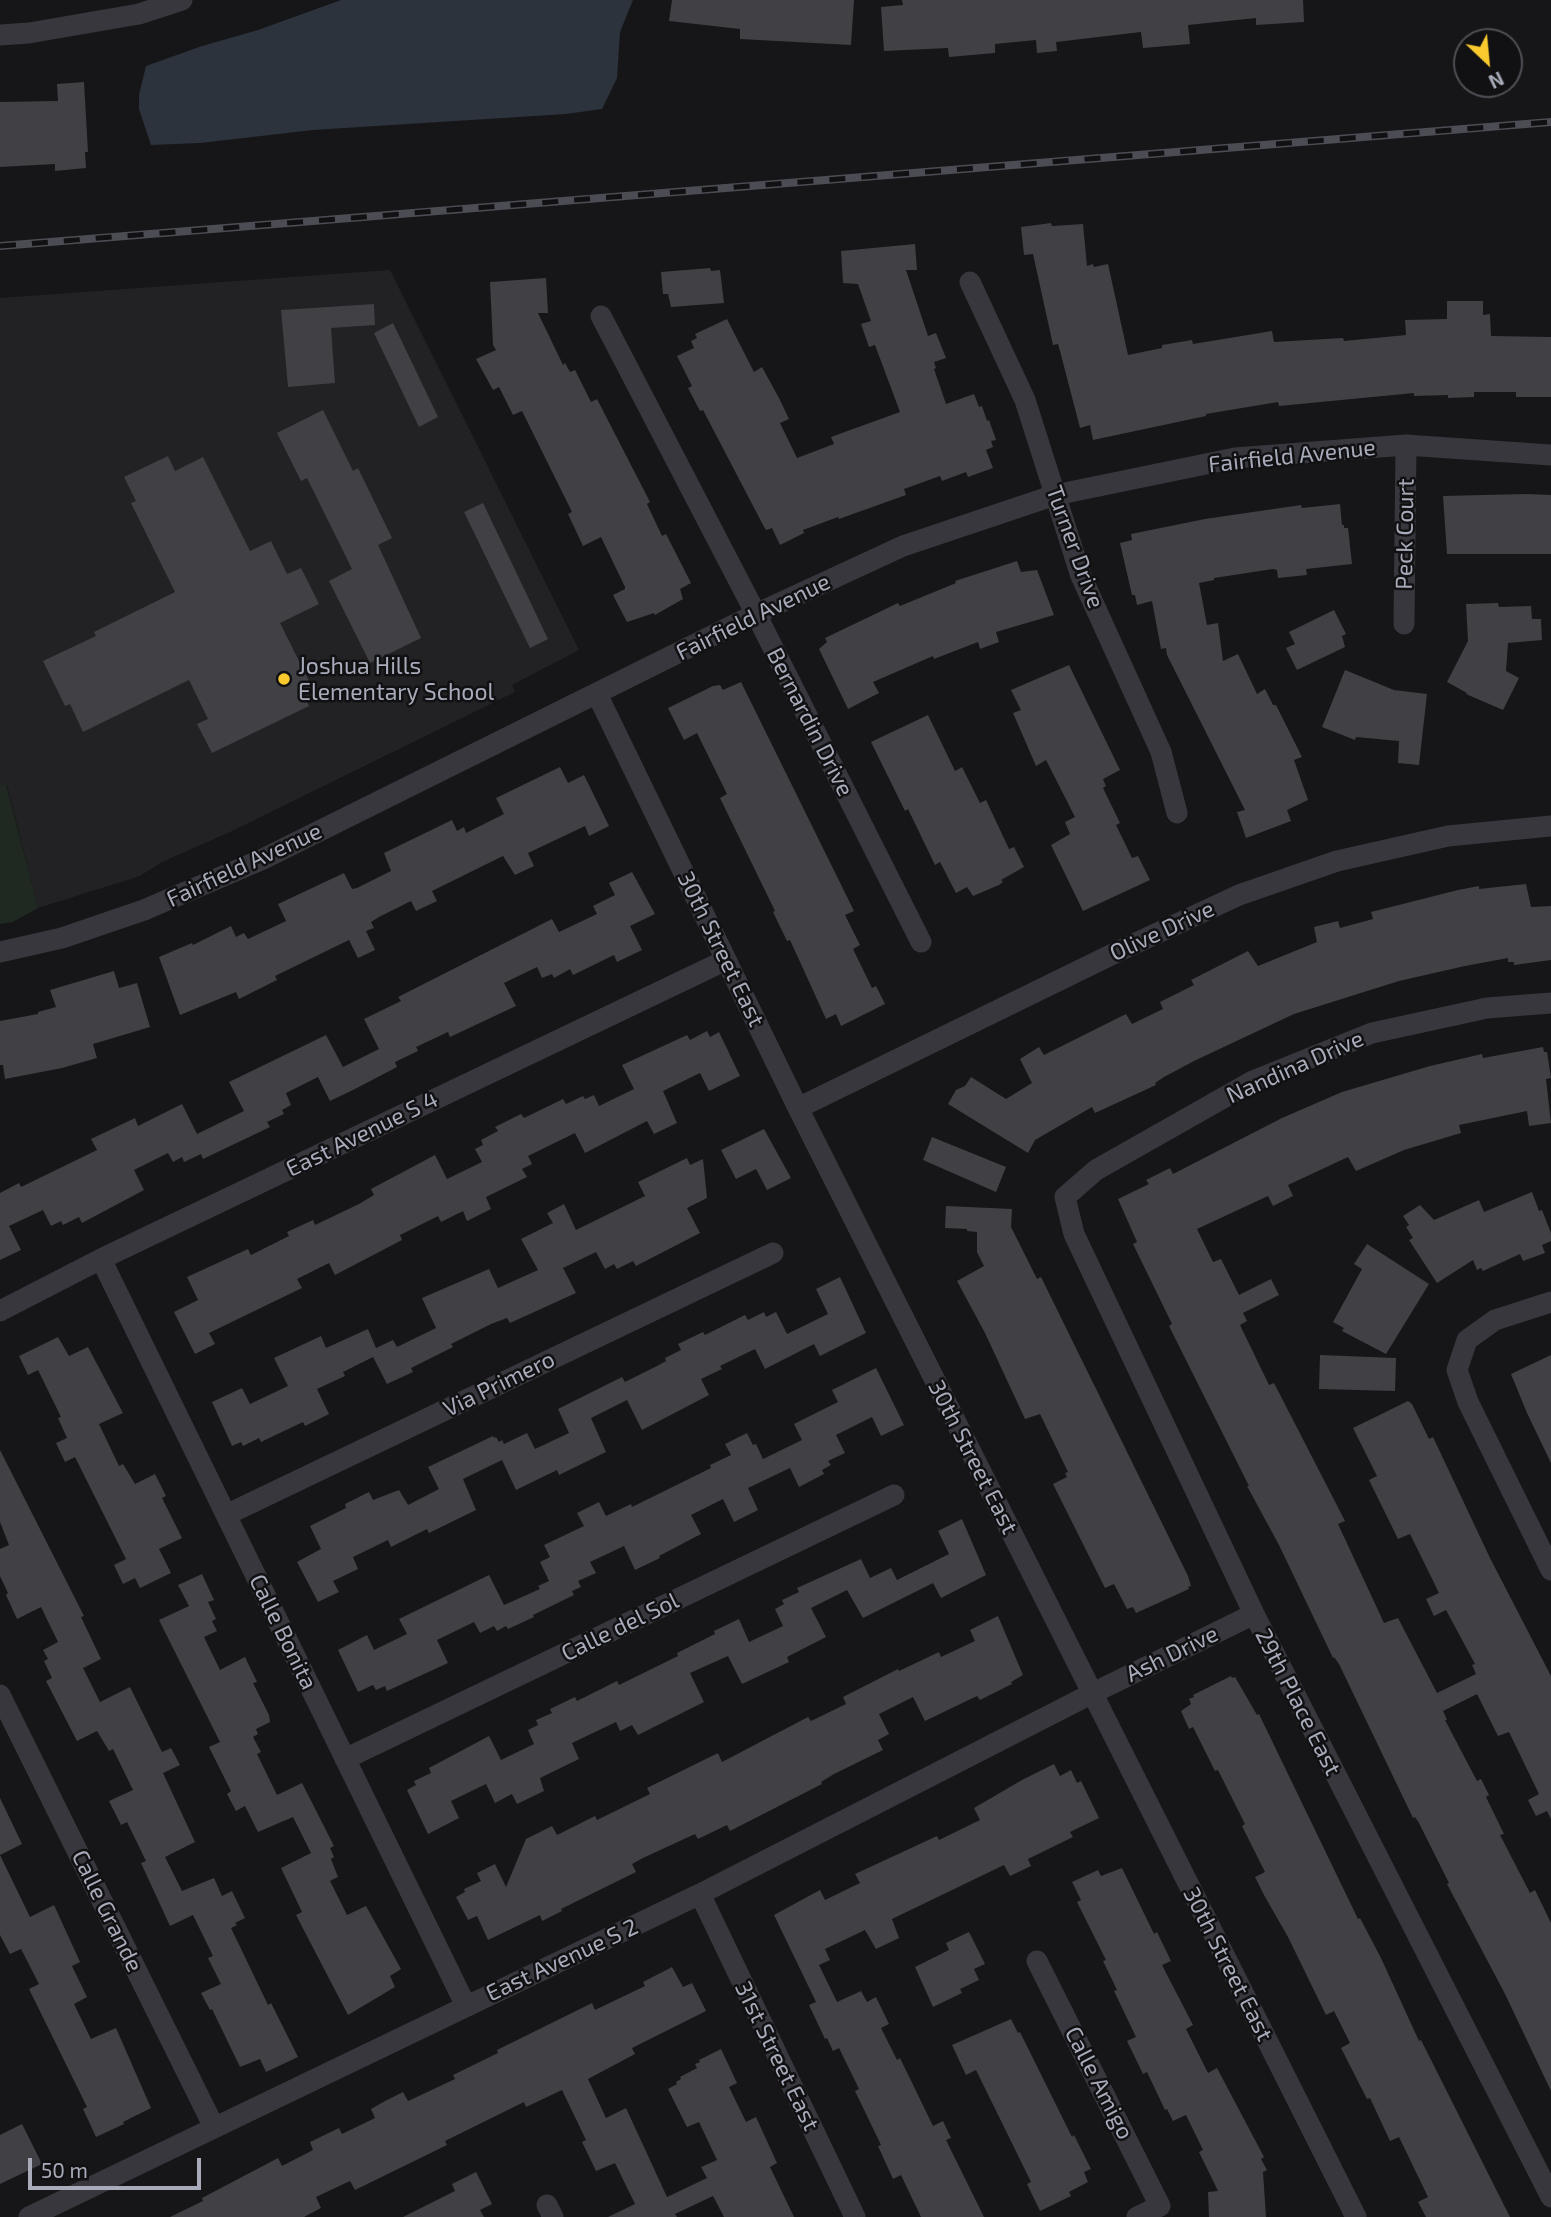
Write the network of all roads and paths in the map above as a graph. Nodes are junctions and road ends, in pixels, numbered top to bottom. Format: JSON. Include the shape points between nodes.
{"nodes":[{"id":1,"x":182,"y":0,"type":"edge"},
{"id":2,"x":0,"y":35,"type":"edge"},
{"id":3,"x":970,"y":282,"type":"dead end"},
{"id":4,"x":601,"y":316,"type":"dead end"},
{"id":5,"x":1406,"y":444,"type":"junction"},
{"id":6,"x":1551,"y":455,"type":"edge"},
{"id":7,"x":1055,"y":495,"type":"junction"},
{"id":8,"x":756,"y":614,"type":"junction"},
{"id":9,"x":1404,"y":624,"type":"dead end"},
{"id":10,"x":597,"y":694,"type":"junction"},
{"id":11,"x":1177,"y":813,"type":"dead end"},
{"id":12,"x":1551,"y":826,"type":"edge"},
{"id":13,"x":921,"y":942,"type":"dead end"},
{"id":14,"x":0,"y":952,"type":"edge"},
{"id":15,"x":726,"y":960,"type":"junction"},
{"id":16,"x":1551,"y":1003,"type":"edge"},
{"id":17,"x":798,"y":1108,"type":"junction"},
{"id":18,"x":1065,"y":1197,"type":"joint"},
{"id":19,"x":773,"y":1252,"type":"dead end"},
{"id":20,"x":101,"y":1259,"type":"junction"},
{"id":21,"x":1551,"y":1302,"type":"edge"},
{"id":22,"x":0,"y":1311,"type":"edge"},
{"id":23,"x":894,"y":1495,"type":"dead end"},
{"id":24,"x":226,"y":1515,"type":"junction"},
{"id":25,"x":1551,"y":1570,"type":"edge"},
{"id":26,"x":1254,"y":1614,"type":"junction"},
{"id":27,"x":1091,"y":1694,"type":"junction"},
{"id":28,"x":0,"y":1695,"type":"edge"},
{"id":29,"x":345,"y":1759,"type":"junction"},
{"id":30,"x":700,"y":1894,"type":"junction"},
{"id":31,"x":1037,"y":1961,"type":"dead end"},
{"id":32,"x":466,"y":2006,"type":"junction"},
{"id":33,"x":214,"y":2127,"type":"junction"},
{"id":34,"x":1551,"y":2197,"type":"edge"},
{"id":35,"x":29,"y":2217,"type":"edge"},
{"id":36,"x":855,"y":2217,"type":"edge"},
{"id":37,"x":1137,"y":2217,"type":"edge"},
{"id":38,"x":1356,"y":2217,"type":"edge"}],
"edges":[{"from":1,"to":2,"type":"street","via":[[139,15]]},
{"from":3,"to":7,"type":"street","name":"Turner Drive","via":[[1026,400]]},
{"from":4,"to":8,"type":"street","name":"Bernardin Drive"},
{"from":5,"to":6,"type":"street","name":"Fairfield Avenue"},
{"from":5,"to":7,"type":"street","name":"Fairfield Avenue","via":[[1235,458]]},
{"from":5,"to":9,"type":"street","name":"Peck Court"},
{"from":7,"to":8,"type":"street","name":"Fairfield Avenue","via":[[903,546]]},
{"from":7,"to":11,"type":"street","name":"Turner Drive","via":[[1081,576],[1161,752]]},
{"from":8,"to":10,"type":"street","name":"Fairfield Avenue"},
{"from":8,"to":13,"type":"street","name":"Bernardin Drive"},
{"from":10,"to":14,"type":"street","name":"Fairfield Avenue","via":[[263,859],[144,910],[62,938]]},
{"from":10,"to":15,"type":"street","name":"30th Street East"},
{"from":12,"to":17,"type":"street","name":"Olive Drive","via":[[1448,836],[1336,861],[1238,895]]},
{"from":15,"to":17,"type":"street","name":"30th Street East"},
{"from":15,"to":20,"type":"street","name":"East Avenue S 4"},
{"from":16,"to":18,"type":"street","name":"Nandina Drive","via":[[1488,1009],[1360,1037],[1253,1081],[1096,1170]]},
{"from":17,"to":27,"type":"street","name":"30th Street East"},
{"from":18,"to":26,"type":"street","name":"29th Place East","via":[[1074,1234]]},
{"from":19,"to":24,"type":"street","name":"Via Primero"},
{"from":20,"to":22,"type":"street","name":"East Avenue S 4"},
{"from":20,"to":24,"type":"street","name":"Calle Bonita"},
{"from":21,"to":25,"type":"street","via":[[1495,1320],[1466,1340],[1457,1370],[1468,1402]]},
{"from":23,"to":29,"type":"street","name":"Calle del Sol"},
{"from":24,"to":29,"type":"street","name":"Calle Bonita"},
{"from":26,"to":27,"type":"street","name":"Ash Drive"},
{"from":26,"to":34,"type":"street","name":"29th Place East"},
{"from":27,"to":30,"type":"street","name":"East Avenue S 2"},
{"from":27,"to":38,"type":"street","name":"30th Street East"},
{"from":28,"to":33,"type":"street","name":"Calle Grande"},
{"from":29,"to":32,"type":"street","name":"Calle Bonita"},
{"from":30,"to":32,"type":"street","name":"East Avenue S 2"},
{"from":30,"to":36,"type":"street","name":"31st Street East"},
{"from":31,"to":37,"type":"street","name":"Calle Amigo","via":[[1160,2206]]},
{"from":32,"to":33,"type":"street","name":"East Avenue S 2"},
{"from":33,"to":35,"type":"street","name":"East Avenue S 2"}]}
